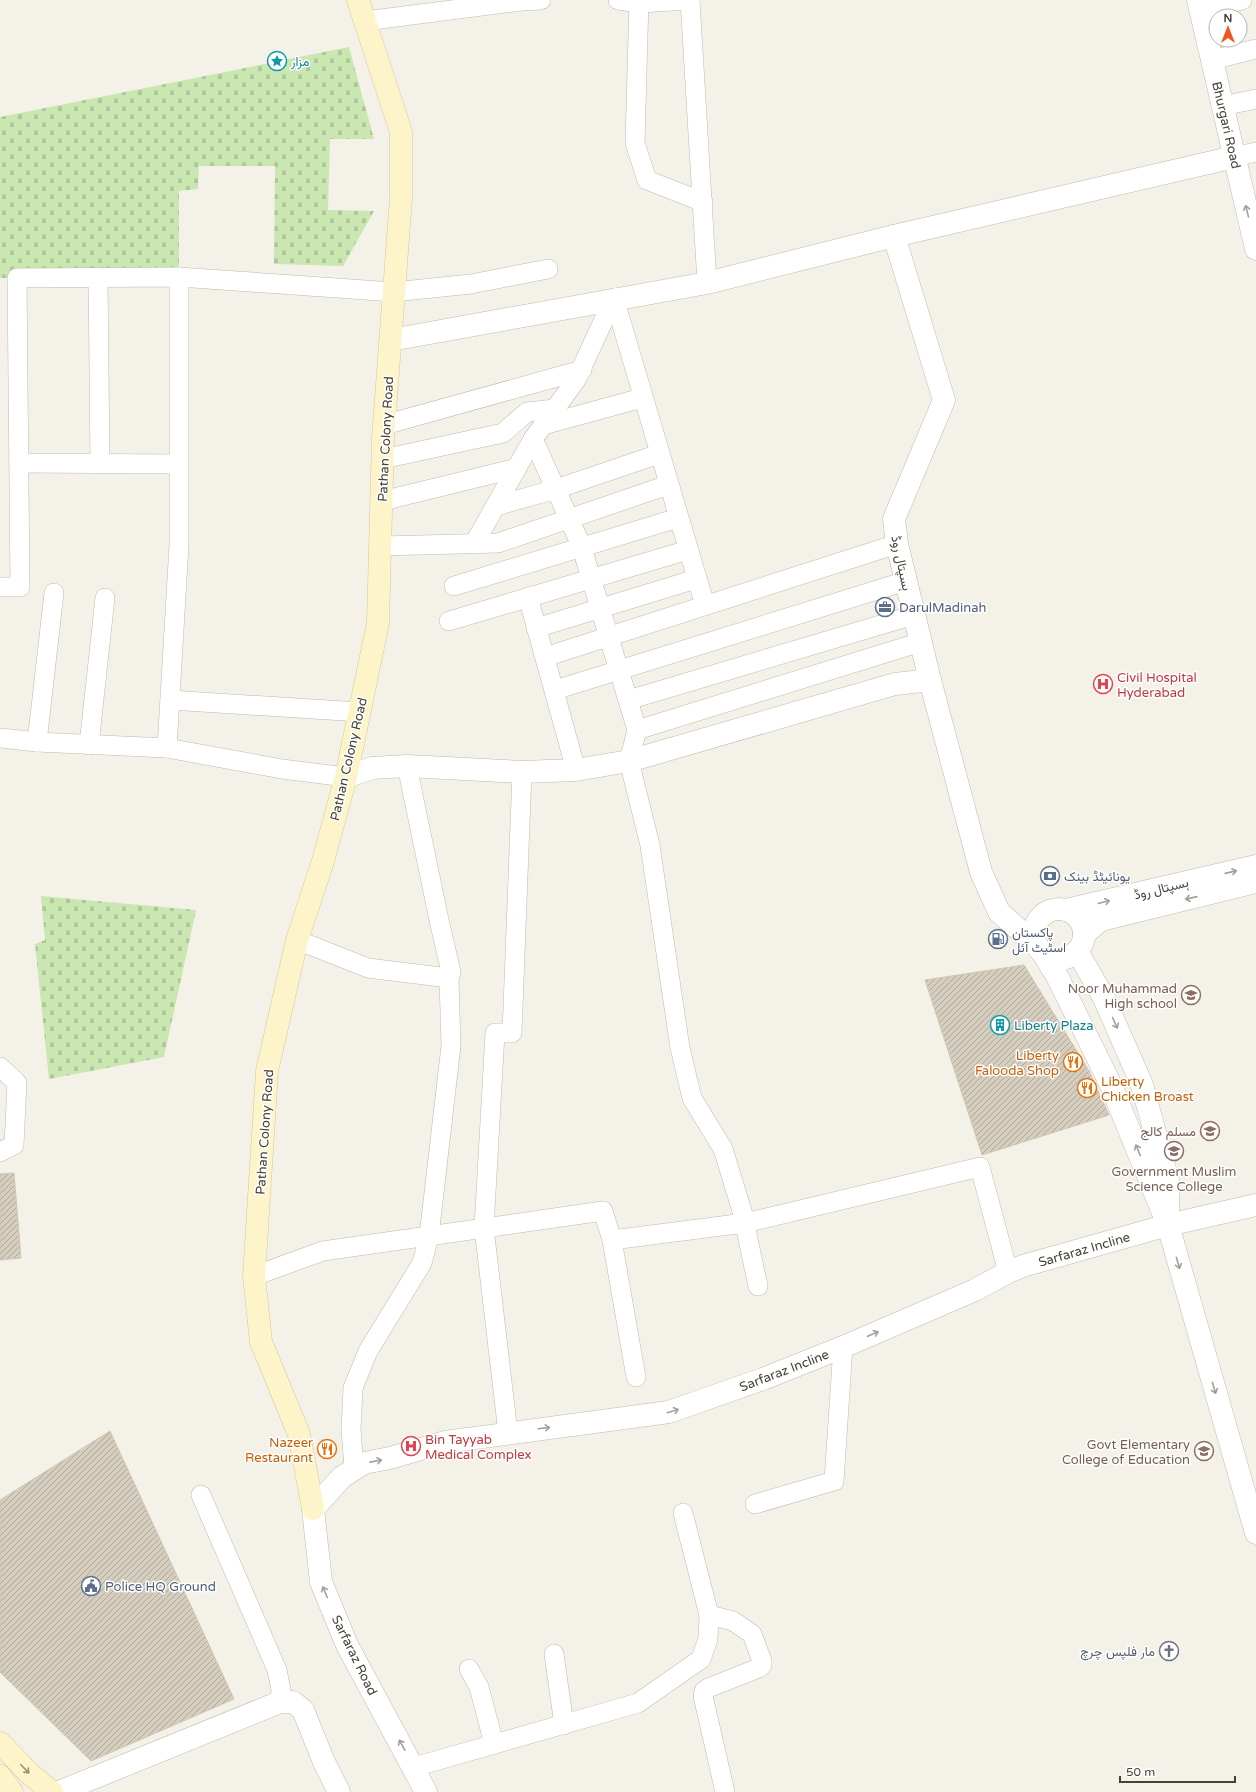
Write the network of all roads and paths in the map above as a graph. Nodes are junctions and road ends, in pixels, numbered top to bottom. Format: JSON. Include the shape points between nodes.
{"nodes":[{"id":1,"x":358,"y":0,"type":"edge"},
{"id":2,"x":541,"y":0,"type":"edge"},
{"id":3,"x":618,"y":0,"type":"edge"},
{"id":4,"x":690,"y":0,"type":"edge"},
{"id":5,"x":1242,"y":0,"type":"edge"},
{"id":6,"x":639,"y":1,"type":"edge"},
{"id":7,"x":1199,"y":5,"type":"edge"},
{"id":8,"x":365,"y":21,"type":"junction"},
{"id":9,"x":1256,"y":49,"type":"edge"},
{"id":10,"x":1212,"y":60,"type":"junction"},
{"id":11,"x":1256,"y":99,"type":"edge"},
{"id":12,"x":1222,"y":106,"type":"junction"},
{"id":13,"x":1256,"y":152,"type":"edge"},
{"id":14,"x":1234,"y":157,"type":"junction"},
{"id":15,"x":703,"y":202,"type":"junction"},
{"id":16,"x":894,"y":236,"type":"junction"},
{"id":17,"x":1255,"y":242,"type":"edge"},
{"id":18,"x":548,"y":269,"type":"dead end"},
{"id":19,"x":180,"y":276,"type":"junction"},
{"id":20,"x":98,"y":277,"type":"junction"},
{"id":21,"x":707,"y":283,"type":"junction"},
{"id":22,"x":394,"y":292,"type":"junction"},
{"id":23,"x":614,"y":298,"type":"junction"},
{"id":24,"x":391,"y":340,"type":"junction"},
{"id":25,"x":582,"y":370,"type":"junction"},
{"id":26,"x":642,"y":398,"type":"junction"},
{"id":27,"x":556,"y":409,"type":"junction"},
{"id":28,"x":384,"y":425,"type":"junction"},
{"id":29,"x":538,"y":432,"type":"junction"},
{"id":30,"x":659,"y":454,"type":"junction"},
{"id":31,"x":383,"y":459,"type":"junction"},
{"id":32,"x":19,"y":463,"type":"junction"},
{"id":33,"x":100,"y":464,"type":"junction"},
{"id":34,"x":180,"y":464,"type":"junction"},
{"id":35,"x":517,"y":468,"type":"junction"},
{"id":36,"x":668,"y":485,"type":"junction"},
{"id":37,"x":556,"y":490,"type":"junction"},
{"id":38,"x":382,"y":501,"type":"junction"},
{"id":39,"x":496,"y":506,"type":"junction"},
{"id":40,"x":678,"y":518,"type":"junction"},
{"id":41,"x":569,"y":519,"type":"junction"},
{"id":42,"x":474,"y":544,"type":"junction"},
{"id":43,"x":897,"y":544,"type":"junction"},
{"id":44,"x":380,"y":546,"type":"junction"},
{"id":45,"x":582,"y":548,"type":"junction"},
{"id":46,"x":688,"y":550,"type":"junction"},
{"id":47,"x":591,"y":579,"type":"junction"},
{"id":48,"x":696,"y":579,"type":"junction"},
{"id":49,"x":906,"y":581,"type":"junction"},
{"id":50,"x":454,"y":586,"type":"dead end"},
{"id":51,"x":0,"y":587,"type":"edge"},
{"id":52,"x":54,"y":592,"type":"dead end"},
{"id":53,"x":528,"y":597,"type":"junction"},
{"id":54,"x":105,"y":598,"type":"dead end"},
{"id":55,"x":705,"y":605,"type":"junction"},
{"id":56,"x":600,"y":608,"type":"junction"},
{"id":57,"x":914,"y":615,"type":"junction"},
{"id":58,"x":449,"y":620,"type":"dead end"},
{"id":59,"x":536,"y":628,"type":"junction"},
{"id":60,"x":609,"y":636,"type":"junction"},
{"id":61,"x":921,"y":642,"type":"junction"},
{"id":62,"x":545,"y":657,"type":"junction"},
{"id":63,"x":619,"y":670,"type":"junction"},
{"id":64,"x":930,"y":680,"type":"junction"},
{"id":65,"x":555,"y":690,"type":"junction"},
{"id":66,"x":170,"y":700,"type":"junction"},
{"id":67,"x":628,"y":700,"type":"junction"},
{"id":68,"x":360,"y":712,"type":"junction"},
{"id":69,"x":637,"y":730,"type":"junction"},
{"id":70,"x":1,"y":738,"type":"dead end"},
{"id":71,"x":37,"y":742,"type":"junction"},
{"id":72,"x":89,"y":745,"type":"junction"},
{"id":73,"x":167,"y":748,"type":"junction"},
{"id":74,"x":628,"y":761,"type":"junction"},
{"id":75,"x":407,"y":766,"type":"junction"},
{"id":76,"x":576,"y":770,"type":"junction"},
{"id":77,"x":522,"y":772,"type":"junction"},
{"id":78,"x":346,"y":777,"type":"junction"},
{"id":79,"x":1256,"y":866,"type":"edge"},
{"id":80,"x":1256,"y":882,"type":"edge"},
{"id":81,"x":991,"y":896,"type":"junction"},
{"id":82,"x":1066,"y":910,"type":"junction"},
{"id":83,"x":1042,"y":916,"type":"junction"},
{"id":84,"x":297,"y":940,"type":"junction"},
{"id":85,"x":1080,"y":942,"type":"junction"},
{"id":86,"x":1040,"y":950,"type":"junction"},
{"id":87,"x":449,"y":978,"type":"junction"},
{"id":88,"x":0,"y":1067,"type":"edge"},
{"id":89,"x":0,"y":1152,"type":"edge"},
{"id":90,"x":1256,"y":1205,"type":"edge"},
{"id":91,"x":745,"y":1222,"type":"junction"},
{"id":92,"x":1168,"y":1225,"type":"junction"},
{"id":93,"x":484,"y":1228,"type":"junction"},
{"id":94,"x":429,"y":1236,"type":"junction"},
{"id":95,"x":612,"y":1240,"type":"junction"},
{"id":96,"x":1008,"y":1272,"type":"junction"},
{"id":97,"x":254,"y":1276,"type":"junction"},
{"id":98,"x":758,"y":1286,"type":"dead end"},
{"id":99,"x":844,"y":1347,"type":"junction"},
{"id":100,"x":636,"y":1378,"type":"dead end"},
{"id":101,"x":508,"y":1433,"type":"junction"},
{"id":102,"x":354,"y":1468,"type":"junction"},
{"id":103,"x":201,"y":1494,"type":"dead end"},
{"id":104,"x":755,"y":1504,"type":"dead end"},
{"id":105,"x":313,"y":1509,"type":"junction"},
{"id":106,"x":683,"y":1513,"type":"dead end"},
{"id":107,"x":1256,"y":1533,"type":"edge"},
{"id":108,"x":709,"y":1615,"type":"junction"},
{"id":109,"x":554,"y":1654,"type":"dead end"},
{"id":110,"x":469,"y":1669,"type":"dead end"},
{"id":111,"x":280,"y":1702,"type":"junction"},
{"id":112,"x":564,"y":1725,"type":"junction"},
{"id":113,"x":0,"y":1743,"type":"edge"},
{"id":114,"x":494,"y":1744,"type":"junction"},
{"id":115,"x":414,"y":1767,"type":"junction"},
{"id":116,"x":0,"y":1776,"type":"edge"},
{"id":117,"x":12,"y":1792,"type":"edge"},
{"id":118,"x":52,"y":1792,"type":"edge"},
{"id":119,"x":58,"y":1792,"type":"edge"},
{"id":120,"x":339,"y":1792,"type":"edge"},
{"id":121,"x":426,"y":1792,"type":"edge"},
{"id":122,"x":725,"y":1792,"type":"edge"}],
"edges":[{"from":1,"to":8,"type":"main road","name":"Pathan Colony Road"},
{"from":2,"to":8,"type":"street"},
{"from":3,"to":6,"type":"street"},
{"from":4,"to":6,"type":"street"},
{"from":4,"to":15,"type":"street"},
{"from":5,"to":7,"type":"street"},
{"from":6,"to":15,"type":"street","via":[[634,143],[647,180]]},
{"from":7,"to":10,"type":"street","name":"Bhurgari Road"},
{"from":8,"to":22,"type":"main road","name":"Pathan Colony Road","via":[[401,132],[401,198]]},
{"from":9,"to":10,"type":"street"},
{"from":10,"to":12,"type":"street","name":"Bhurgari Road"},
{"from":11,"to":12,"type":"street"},
{"from":12,"to":14,"type":"street","name":"Bhurgari Road"},
{"from":13,"to":14,"type":"street"},
{"from":14,"to":16,"type":"street"},
{"from":17,"to":14,"type":"street","name":"Bhurgari Road","one_way":true},
{"from":15,"to":21,"type":"street"},
{"from":16,"to":21,"type":"street"},
{"from":16,"to":43,"type":"street","name":"ہسپتال روڈ","via":[[944,400],[894,519]]},
{"from":18,"to":22,"type":"street","via":[[471,284]]},
{"from":19,"to":20,"type":"street"},
{"from":19,"to":22,"type":"street"},
{"from":19,"to":34,"type":"street"},
{"from":20,"to":32,"type":"street","via":[[18,278]]},
{"from":20,"to":33,"type":"street"},
{"from":21,"to":23,"type":"street"},
{"from":22,"to":24,"type":"main road","name":"Pathan Colony Road"},
{"from":23,"to":24,"type":"street"},
{"from":23,"to":25,"type":"street"},
{"from":23,"to":26,"type":"street"},
{"from":24,"to":28,"type":"main road","name":"Pathan Colony Road"},
{"from":25,"to":27,"type":"street"},
{"from":25,"to":28,"type":"street"},
{"from":26,"to":29,"type":"street"},
{"from":26,"to":30,"type":"street"},
{"from":27,"to":29,"type":"street"},
{"from":27,"to":31,"type":"street","via":[[527,412],[503,433]]},
{"from":28,"to":31,"type":"main road","name":"Pathan Colony Road"},
{"from":29,"to":35,"type":"street"},
{"from":29,"to":37,"type":"street"},
{"from":30,"to":36,"type":"street"},
{"from":30,"to":37,"type":"street"},
{"from":31,"to":38,"type":"main road","name":"Pathan Colony Road"},
{"from":32,"to":33,"type":"street"},
{"from":32,"to":51,"type":"street","via":[[20,587]]},
{"from":33,"to":34,"type":"street"},
{"from":34,"to":66,"type":"street","via":[[180,545]]},
{"from":35,"to":38,"type":"street"},
{"from":35,"to":39,"type":"street"},
{"from":36,"to":40,"type":"street"},
{"from":36,"to":41,"type":"street"},
{"from":37,"to":39,"type":"street"},
{"from":37,"to":41,"type":"street"},
{"from":38,"to":44,"type":"main road","name":"Pathan Colony Road"},
{"from":39,"to":42,"type":"street"},
{"from":40,"to":45,"type":"street"},
{"from":40,"to":46,"type":"street"},
{"from":41,"to":42,"type":"street","via":[[498,543]]},
{"from":41,"to":45,"type":"street"},
{"from":42,"to":44,"type":"street"},
{"from":43,"to":49,"type":"street","name":"ہسپتال روڈ"},
{"from":43,"to":55,"type":"street"},
{"from":44,"to":68,"type":"main road","name":"Pathan Colony Road","via":[[378,622]]},
{"from":45,"to":47,"type":"street"},
{"from":45,"to":50,"type":"street"},
{"from":46,"to":47,"type":"street"},
{"from":46,"to":48,"type":"street"},
{"from":47,"to":53,"type":"street"},
{"from":47,"to":56,"type":"street"},
{"from":48,"to":55,"type":"street"},
{"from":48,"to":56,"type":"street"},
{"from":49,"to":57,"type":"street","name":"ہسپتال روڈ"},
{"from":49,"to":63,"type":"street"},
{"from":52,"to":71,"type":"street"},
{"from":53,"to":58,"type":"street"},
{"from":53,"to":59,"type":"street"},
{"from":54,"to":72,"type":"street"},
{"from":55,"to":60,"type":"street"},
{"from":56,"to":59,"type":"street"},
{"from":56,"to":60,"type":"street"},
{"from":57,"to":61,"type":"street","name":"ہسپتال روڈ"},
{"from":57,"to":67,"type":"street"},
{"from":59,"to":62,"type":"street"},
{"from":60,"to":62,"type":"street"},
{"from":60,"to":63,"type":"street"},
{"from":61,"to":64,"type":"street","name":"ہسپتال روڈ"},
{"from":61,"to":69,"type":"street"},
{"from":62,"to":65,"type":"street"},
{"from":63,"to":65,"type":"street"},
{"from":63,"to":67,"type":"street"},
{"from":64,"to":74,"type":"street","via":[[896,684]]},
{"from":64,"to":81,"type":"street","name":"ہسپتال روڈ","via":[[981,872]]},
{"from":65,"to":76,"type":"street"},
{"from":66,"to":68,"type":"street"},
{"from":66,"to":73,"type":"street"},
{"from":67,"to":69,"type":"street"},
{"from":68,"to":78,"type":"main road","name":"Pathan Colony Road"},
{"from":69,"to":74,"type":"street"},
{"from":70,"to":71,"type":"street"},
{"from":71,"to":72,"type":"street"},
{"from":72,"to":73,"type":"street"},
{"from":73,"to":78,"type":"street","via":[[282,769]]},
{"from":74,"to":76,"type":"street"},
{"from":74,"to":91,"type":"street","via":[[650,845],[680,1048],[692,1098],[723,1150]]},
{"from":75,"to":77,"type":"street"},
{"from":75,"to":78,"type":"street","via":[[372,768]]},
{"from":75,"to":87,"type":"street","via":[[451,972]]},
{"from":76,"to":77,"type":"street"},
{"from":77,"to":93,"type":"street","via":[[512,1034],[495,1034]]},
{"from":78,"to":84,"type":"main road","name":"Pathan Colony Road","via":[[323,862]]},
{"from":82,"to":79,"type":"street","name":"ہسپتال روڈ","one_way":true},
{"from":80,"to":85,"type":"street","name":"ہسپتال روڈ","one_way":true,"via":[[1101,920]]},
{"from":81,"to":83,"type":"street","name":"ہسپتال روڈ","via":[[1002,909],[1010,913]]},
{"from":81,"to":86,"type":"street","name":"ہسپتال روڈ","via":[[999,912]]},
{"from":82,"to":83,"type":"street","via":[[1053,910]]},
{"from":82,"to":85,"type":"street","via":[[1079,919]]},
{"from":83,"to":86,"type":"street","via":[[1037,921],[1034,934]]},
{"from":84,"to":87,"type":"street","via":[[368,968]]},
{"from":84,"to":97,"type":"main road","name":"Pathan Colony Road","via":[[267,1071]]},
{"from":85,"to":86,"type":"street","via":[[1064,958],[1049,957]]},
{"from":85,"to":92,"type":"street","one_way":true,"via":[[1142,1085],[1168,1180]]},
{"from":92,"to":86,"type":"street","one_way":true,"via":[[1110,1083],[1058,978]]},
{"from":87,"to":94,"type":"street","via":[[451,1046]]},
{"from":88,"to":89,"type":"street","via":[[17,1083],[14,1145]]},
{"from":90,"to":92,"type":"street","name":"Sarfaraz Incline"},
{"from":91,"to":95,"type":"street"},
{"from":91,"to":96,"type":"street","via":[[980,1167]]},
{"from":91,"to":98,"type":"street"},
{"from":92,"to":96,"type":"street","name":"Sarfaraz Incline"},
{"from":92,"to":107,"type":"street","one_way":true},
{"from":93,"to":94,"type":"street"},
{"from":93,"to":95,"type":"street","via":[[603,1211]]},
{"from":93,"to":101,"type":"street"},
{"from":94,"to":97,"type":"street","via":[[323,1250]]},
{"from":94,"to":102,"type":"street","via":[[422,1263],[368,1351],[353,1388],[351,1421]]},
{"from":95,"to":100,"type":"street"},
{"from":99,"to":96,"type":"street","name":"Sarfaraz Incline","one_way":true,"via":[[975,1290]]},
{"from":97,"to":105,"type":"main road","name":"Pathan Colony Road","via":[[261,1342],[299,1434]]},
{"from":101,"to":99,"type":"street","name":"Sarfaraz Incline","one_way":true,"via":[[669,1412]]},
{"from":99,"to":104,"type":"street","via":[[834,1481]]},
{"from":102,"to":101,"type":"street","name":"Sarfaraz Incline","one_way":true,"via":[[364,1463],[445,1442]]},
{"from":102,"to":105,"type":"street","name":"Sarfaraz Incline","via":[[342,1477]]},
{"from":103,"to":111,"type":"street","via":[[276,1670],[281,1690]]},
{"from":115,"to":105,"type":"street","name":"Sarfaraz Road","one_way":true,"via":[[347,1645],[321,1582]]},
{"from":106,"to":108,"type":"street"},
{"from":108,"to":112,"type":"street","via":[[708,1638],[701,1659],[638,1703]]},
{"from":108,"to":122,"type":"street","via":[[733,1622],[752,1634],[762,1661],[759,1668],[704,1691]]},
{"from":109,"to":112,"type":"street"},
{"from":110,"to":114,"type":"street","via":[[479,1687]]},
{"from":111,"to":119,"type":"street"},
{"from":111,"to":120,"type":"street","via":[[293,1702],[303,1710]]},
{"from":112,"to":114,"type":"street"},
{"from":113,"to":118,"type":"main road","one_way":true},
{"from":114,"to":115,"type":"street"},
{"from":115,"to":121,"type":"street","name":"Sarfaraz Road"},
{"from":116,"to":117,"type":"main road"}]}
